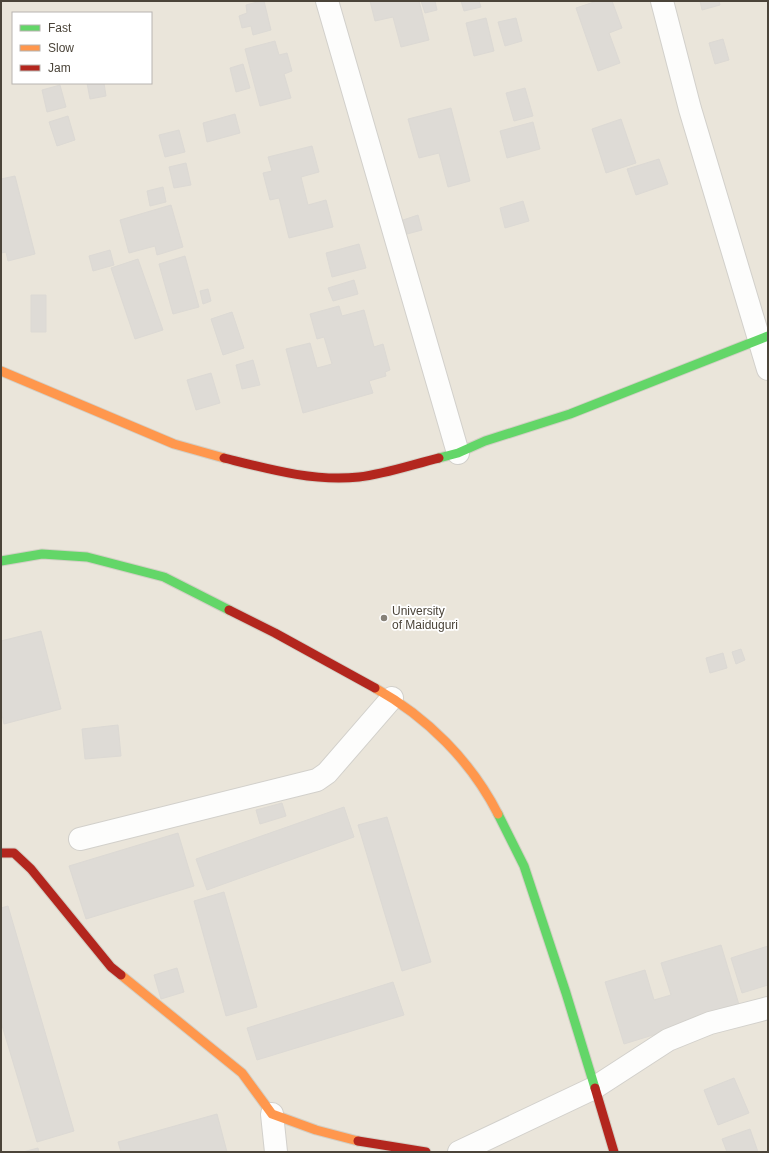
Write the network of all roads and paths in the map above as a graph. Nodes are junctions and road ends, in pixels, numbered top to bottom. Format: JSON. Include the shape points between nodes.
{"nodes":[{"id":1,"x":327,"y":1,"type":"edge"},
{"id":2,"x":662,"y":1,"type":"edge"},
{"id":3,"x":763,"y":337,"type":"edge"},
{"id":4,"x":768,"y":369,"type":"edge"},
{"id":5,"x":1,"y":371,"type":"edge"},
{"id":6,"x":458,"y":453,"type":"junction"},
{"id":7,"x":1,"y":561,"type":"edge"},
{"id":8,"x":392,"y":698,"type":"junction"},
{"id":9,"x":80,"y":839,"type":"dead end"},
{"id":10,"x":1,"y":853,"type":"edge"},
{"id":11,"x":768,"y":1008,"type":"edge"},
{"id":12,"x":594,"y":1088,"type":"junction"},
{"id":13,"x":272,"y":1114,"type":"junction"},
{"id":14,"x":276,"y":1152,"type":"edge"},
{"id":15,"x":426,"y":1152,"type":"edge"},
{"id":16,"x":459,"y":1152,"type":"edge"},
{"id":17,"x":614,"y":1152,"type":"edge"}],
"edges":[{"from":1,"to":6,"type":"street"},
{"from":2,"to":3,"type":"street","via":[[690,109]]},
{"from":3,"to":4,"type":"street"},
{"from":3,"to":6,"type":"street","via":[[570,414],[485,441]]},
{"from":5,"to":6,"type":"street","via":[[174,444],[270,470],[327,478],[360,477]]},
{"from":7,"to":8,"type":"street","via":[[42,554],[87,557],[164,577],[275,633]]},
{"from":8,"to":9,"type":"street","via":[[327,773],[317,780]]},
{"from":8,"to":12,"type":"street","via":[[449,744],[486,790],[524,866]]},
{"from":10,"to":13,"type":"street","via":[[14,853],[31,869],[111,967],[242,1073]]},
{"from":11,"to":12,"type":"street","via":[[710,1023],[668,1040]]},
{"from":12,"to":16,"type":"street"},
{"from":12,"to":17,"type":"street"},
{"from":13,"to":14,"type":"street"},
{"from":13,"to":15,"type":"street","via":[[316,1130],[362,1142]]}]}
